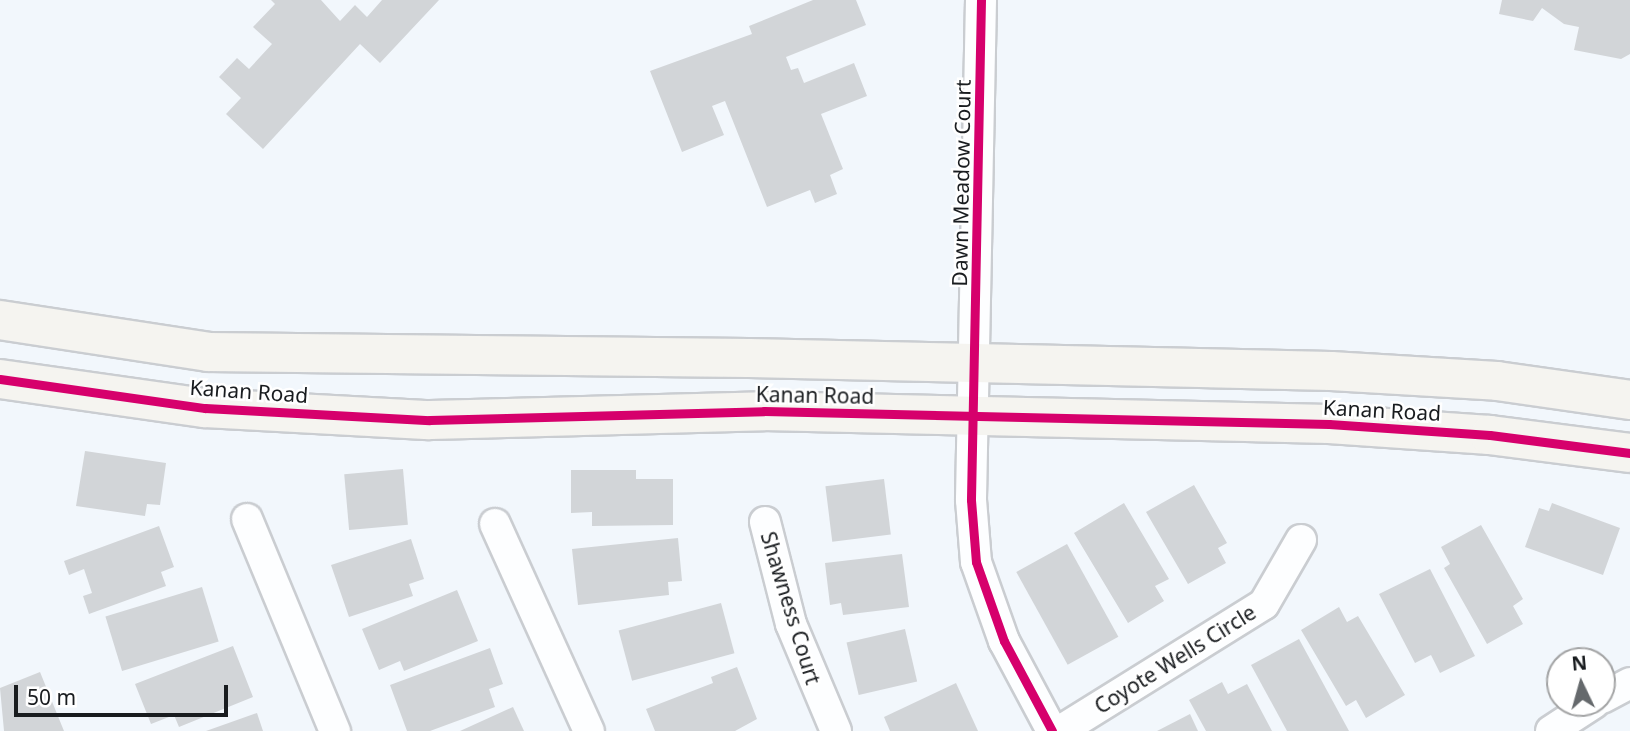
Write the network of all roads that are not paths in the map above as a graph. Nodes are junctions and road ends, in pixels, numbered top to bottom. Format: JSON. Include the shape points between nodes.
{"nodes":[{"id":1,"x":981,"y":0,"type":"edge"},
{"id":2,"x":0,"y":320,"type":"edge"},
{"id":3,"x":975,"y":366,"type":"junction"},
{"id":4,"x":0,"y":379,"type":"edge"},
{"id":5,"x":1630,"y":400,"type":"edge"},
{"id":6,"x":972,"y":416,"type":"junction"},
{"id":7,"x":1630,"y":453,"type":"edge"},
{"id":8,"x":247,"y":519,"type":"dead end"},
{"id":9,"x":765,"y":522,"type":"dead end"},
{"id":10,"x":495,"y":524,"type":"dead end"},
{"id":11,"x":1301,"y":540,"type":"dead end"},
{"id":12,"x":1572,"y":717,"type":"edge"},
{"id":13,"x":335,"y":731,"type":"edge"},
{"id":14,"x":589,"y":731,"type":"edge"},
{"id":15,"x":836,"y":731,"type":"edge"},
{"id":16,"x":1052,"y":731,"type":"edge"},
{"id":17,"x":1060,"y":731,"type":"edge"},
{"id":18,"x":1551,"y":731,"type":"edge"}],
"edges":[{"from":1,"to":3,"type":"street","name":"Dawn Meadow Court"},
{"from":2,"to":3,"type":"main road","name":"Kanan Road","via":[[208,352],[749,358]]},
{"from":3,"to":5,"type":"main road","name":"Kanan Road","via":[[1345,372],[1497,381]]},
{"from":3,"to":6,"type":"street","name":"Dawn Meadow Court"},
{"from":4,"to":6,"type":"main road","name":"Kanan Road","via":[[205,408],[430,420],[764,411]]},
{"from":6,"to":7,"type":"main road","name":"Kanan Road","via":[[1329,424],[1490,435]]},
{"from":6,"to":16,"type":"street","name":"Dawn Meadow Court","via":[[976,562],[1004,641]]},
{"from":8,"to":13,"type":"street"},
{"from":9,"to":15,"type":"street","name":"Shawness Court","via":[[791,624]]},
{"from":10,"to":14,"type":"street"},
{"from":11,"to":17,"type":"street","name":"Coyote Wells Circle","via":[[1264,604]]},
{"from":12,"to":18,"type":"street"}]}
